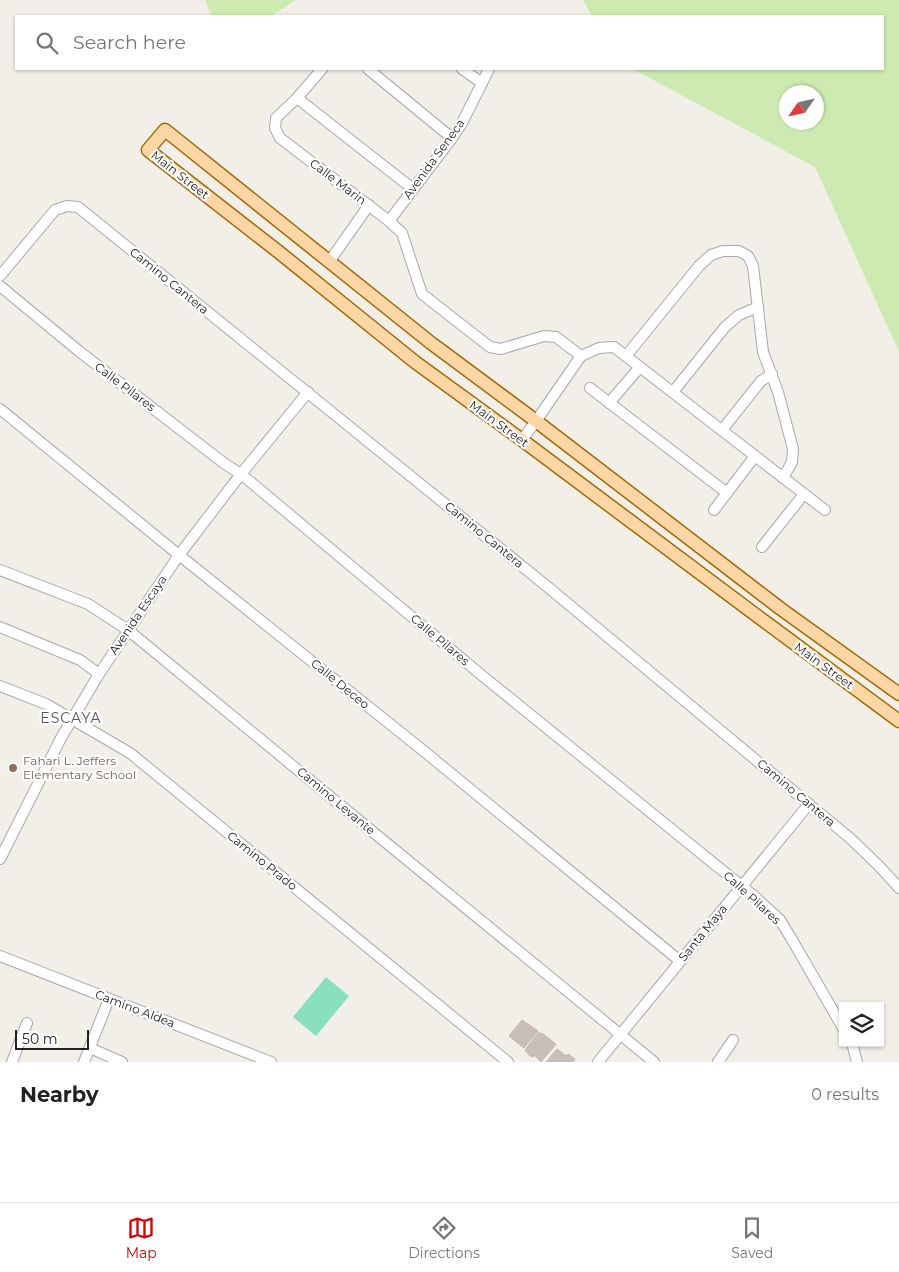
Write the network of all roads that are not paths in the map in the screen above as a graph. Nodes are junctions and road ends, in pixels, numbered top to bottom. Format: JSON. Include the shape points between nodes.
{"nodes":[{"id":1,"x":321,"y":70,"type":"edge"},
{"id":2,"x":369,"y":70,"type":"edge"},
{"id":3,"x":463,"y":70,"type":"edge"},
{"id":4,"x":488,"y":70,"type":"edge"},
{"id":5,"x":482,"y":83,"type":"junction"},
{"id":6,"x":297,"y":98,"type":"junction"},
{"id":7,"x":452,"y":138,"type":"junction"},
{"id":8,"x":413,"y":190,"type":"junction"},
{"id":9,"x":368,"y":205,"type":"junction"},
{"id":10,"x":389,"y":221,"type":"junction"},
{"id":11,"x":329,"y":262,"type":"junction"},
{"id":12,"x":0,"y":276,"type":"edge"},
{"id":13,"x":0,"y":286,"type":"edge"},
{"id":14,"x":758,"y":307,"type":"junction"},
{"id":15,"x":581,"y":356,"type":"junction"},
{"id":16,"x":626,"y":356,"type":"junction"},
{"id":17,"x":640,"y":366,"type":"junction"},
{"id":18,"x":772,"y":374,"type":"junction"},
{"id":19,"x":590,"y":388,"type":"dead end"},
{"id":20,"x":308,"y":392,"type":"junction"},
{"id":21,"x":673,"y":392,"type":"junction"},
{"id":22,"x":609,"y":403,"type":"junction"},
{"id":23,"x":0,"y":409,"type":"edge"},
{"id":24,"x":536,"y":421,"type":"junction"},
{"id":25,"x":722,"y":430,"type":"junction"},
{"id":26,"x":522,"y":440,"type":"junction"},
{"id":27,"x":755,"y":456,"type":"junction"},
{"id":28,"x":241,"y":474,"type":"junction"},
{"id":29,"x":783,"y":478,"type":"junction"},
{"id":30,"x":727,"y":493,"type":"junction"},
{"id":31,"x":804,"y":494,"type":"junction"},
{"id":32,"x":714,"y":510,"type":"dead end"},
{"id":33,"x":825,"y":510,"type":"dead end"},
{"id":34,"x":762,"y":547,"type":"dead end"},
{"id":35,"x":179,"y":554,"type":"junction"},
{"id":36,"x":0,"y":570,"type":"edge"},
{"id":37,"x":0,"y":627,"type":"edge"},
{"id":38,"x":128,"y":630,"type":"junction"},
{"id":39,"x":99,"y":674,"type":"junction"},
{"id":40,"x":0,"y":686,"type":"edge"},
{"id":41,"x":899,"y":694,"type":"edge"},
{"id":42,"x":73,"y":719,"type":"junction"},
{"id":43,"x":899,"y":721,"type":"edge"},
{"id":44,"x":809,"y":804,"type":"junction"},
{"id":45,"x":0,"y":859,"type":"edge"},
{"id":46,"x":741,"y":886,"type":"junction"},
{"id":47,"x":899,"y":888,"type":"edge"},
{"id":48,"x":0,"y":956,"type":"edge"},
{"id":49,"x":680,"y":961,"type":"junction"},
{"id":50,"x":109,"y":999,"type":"junction"},
{"id":51,"x":839,"y":1021,"type":"edge"},
{"id":52,"x":27,"y":1023,"type":"dead end"},
{"id":53,"x":621,"y":1036,"type":"junction"},
{"id":54,"x":733,"y":1040,"type":"dead end"},
{"id":55,"x":853,"y":1047,"type":"edge"},
{"id":56,"x":90,"y":1048,"type":"junction"},
{"id":57,"x":12,"y":1062,"type":"edge"},
{"id":58,"x":84,"y":1062,"type":"edge"},
{"id":59,"x":122,"y":1062,"type":"edge"},
{"id":60,"x":269,"y":1062,"type":"edge"},
{"id":61,"x":508,"y":1062,"type":"edge"},
{"id":62,"x":598,"y":1062,"type":"edge"},
{"id":63,"x":654,"y":1062,"type":"edge"},
{"id":64,"x":718,"y":1062,"type":"edge"},
{"id":65,"x":857,"y":1062,"type":"edge"}],
"edges":[{"from":1,"to":6,"type":"street"},
{"from":2,"to":7,"type":"street"},
{"from":3,"to":5,"type":"street"},
{"from":4,"to":5,"type":"street","name":"Avenida Seneca"},
{"from":5,"to":7,"type":"street","name":"Avenida Seneca"},
{"from":6,"to":8,"type":"street"},
{"from":6,"to":9,"type":"street","name":"Calle Marin","via":[[276,118],[275,128],[280,138]]},
{"from":7,"to":8,"type":"street","name":"Avenida Seneca"},
{"from":8,"to":10,"type":"street","name":"Avenida Seneca"},
{"from":9,"to":10,"type":"street","name":"Calle Marin"},
{"from":9,"to":11,"type":"street"},
{"from":10,"to":15,"type":"street","name":"Calle Marin","via":[[402,233],[422,294],[490,347],[501,349],[544,336],[556,337]]},
{"from":11,"to":24,"type":"main road","name":"Main Street"},
{"from":11,"to":26,"type":"main road","name":"Main Street","via":[[165,130],[148,150],[415,362]]},
{"from":12,"to":20,"type":"street","name":"Camino Cantera","via":[[55,210],[78,207]]},
{"from":13,"to":28,"type":"street","name":"Calle Pilares","via":[[80,352]]},
{"from":14,"to":16,"type":"street","via":[[753,266],[748,256],[739,251],[711,255]]},
{"from":14,"to":18,"type":"street","via":[[763,352]]},
{"from":14,"to":21,"type":"street","via":[[739,315],[725,327]]},
{"from":15,"to":16,"type":"street","via":[[599,348],[614,347]]},
{"from":15,"to":24,"type":"street"},
{"from":16,"to":17,"type":"street"},
{"from":17,"to":21,"type":"street"},
{"from":17,"to":22,"type":"street"},
{"from":18,"to":25,"type":"street","via":[[761,381]]},
{"from":18,"to":29,"type":"street","via":[[793,450],[792,462]]},
{"from":19,"to":22,"type":"street"},
{"from":20,"to":28,"type":"street","name":"Avenida Escaya"},
{"from":20,"to":44,"type":"street","name":"Camino Cantera"},
{"from":21,"to":25,"type":"street"},
{"from":22,"to":30,"type":"street"},
{"from":23,"to":35,"type":"street","name":"Calle Deceo"},
{"from":24,"to":26,"type":"street"},
{"from":24,"to":41,"type":"main road","name":"Main Street","via":[[781,609]]},
{"from":25,"to":27,"type":"street"},
{"from":26,"to":43,"type":"main road","name":"Main Street"},
{"from":27,"to":29,"type":"street"},
{"from":27,"to":30,"type":"street"},
{"from":28,"to":35,"type":"street","name":"Avenida Escaya"},
{"from":28,"to":46,"type":"street","name":"Calle Pilares"},
{"from":29,"to":31,"type":"street"},
{"from":30,"to":32,"type":"street"},
{"from":31,"to":33,"type":"street"},
{"from":31,"to":34,"type":"street"},
{"from":35,"to":38,"type":"street","name":"Avenida Escaya"},
{"from":35,"to":49,"type":"street","name":"Calle Deceo"},
{"from":36,"to":38,"type":"street","name":"Camino Levante","via":[[88,604]]},
{"from":37,"to":39,"type":"street","via":[[80,660]]},
{"from":38,"to":39,"type":"street","name":"Avenida Escaya"},
{"from":38,"to":53,"type":"street","name":"Camino Levante"},
{"from":39,"to":42,"type":"street","name":"Avenida Escaya"},
{"from":40,"to":42,"type":"street","name":"Camino Prado","via":[[46,704]]},
{"from":42,"to":45,"type":"street","name":"Avenida Escaya"},
{"from":42,"to":61,"type":"street","name":"Camino Prado","via":[[130,753]]},
{"from":44,"to":46,"type":"street","name":"Santa Maya"},
{"from":44,"to":47,"type":"street","name":"Camino Cantera","via":[[865,852]]},
{"from":46,"to":49,"type":"street","name":"Santa Maya"},
{"from":46,"to":51,"type":"street","name":"Calle Pilares","via":[[780,920]]},
{"from":48,"to":50,"type":"street","name":"Camino Aldea"},
{"from":49,"to":53,"type":"street","name":"Santa Maya"},
{"from":50,"to":56,"type":"street"},
{"from":50,"to":60,"type":"street","name":"Camino Aldea"},
{"from":52,"to":57,"type":"street"},
{"from":53,"to":62,"type":"street","name":"Santa Maya"},
{"from":53,"to":63,"type":"street","name":"Camino Levante"},
{"from":54,"to":64,"type":"street"},
{"from":55,"to":65,"type":"street"},
{"from":56,"to":58,"type":"street"},
{"from":56,"to":59,"type":"street"}]}
